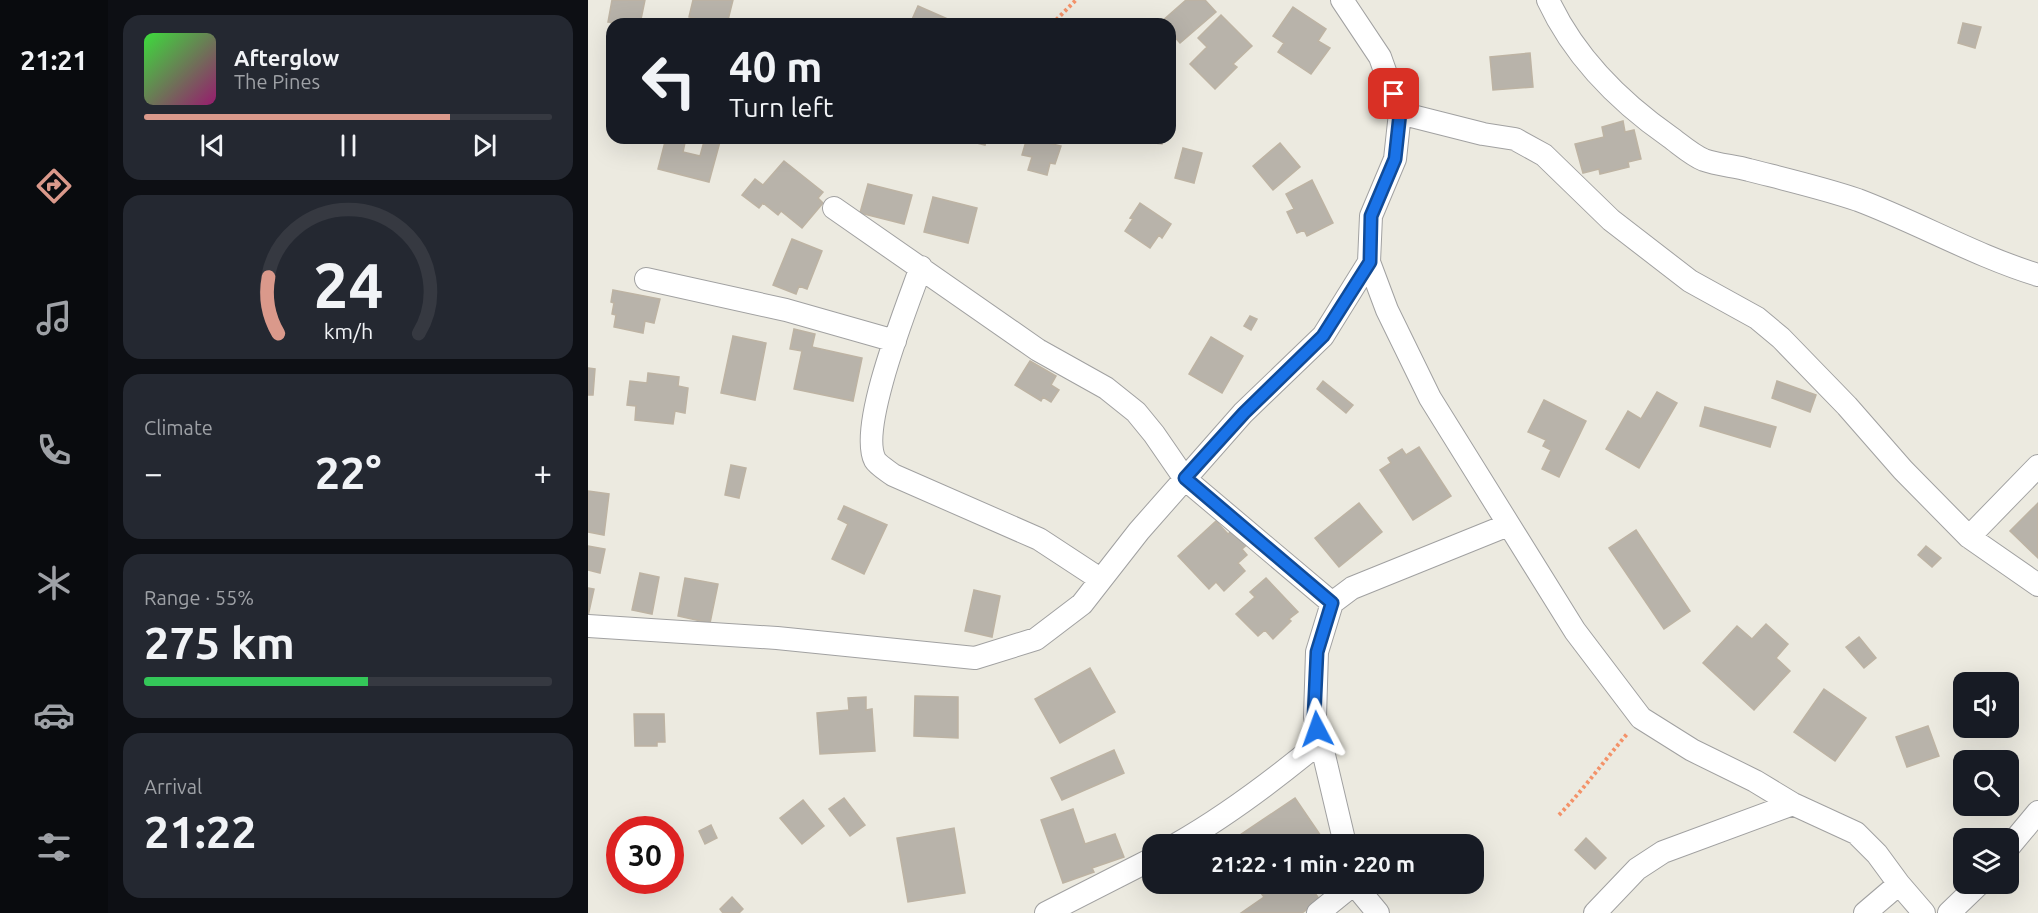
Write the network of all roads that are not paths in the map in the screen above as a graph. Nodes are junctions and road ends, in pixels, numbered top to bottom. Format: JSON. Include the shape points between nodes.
{"nodes":[{"id":1,"x":1342,"y":0,"type":"edge"},
{"id":2,"x":1548,"y":0,"type":"edge"},
{"id":3,"x":1400,"y":113,"type":"junction"},
{"id":4,"x":834,"y":208,"type":"dead end"},
{"id":5,"x":1370,"y":262,"type":"junction"},
{"id":6,"x":921,"y":267,"type":"junction"},
{"id":7,"x":2038,"y":274,"type":"edge"},
{"id":8,"x":646,"y":279,"type":"dead end"},
{"id":9,"x":895,"y":341,"type":"junction"},
{"id":10,"x":2038,"y":466,"type":"edge"},
{"id":11,"x":1185,"y":478,"type":"junction"},
{"id":12,"x":1508,"y":525,"type":"junction"},
{"id":13,"x":1970,"y":537,"type":"junction"},
{"id":14,"x":1100,"y":579,"type":"junction"},
{"id":15,"x":2038,"y":585,"type":"edge"},
{"id":16,"x":1332,"y":603,"type":"junction"},
{"id":17,"x":588,"y":626,"type":"edge"},
{"id":18,"x":1320,"y":742,"type":"junction"},
{"id":19,"x":1793,"y":804,"type":"junction"},
{"id":20,"x":2038,"y":812,"type":"edge"},
{"id":21,"x":1195,"y":834,"type":"edge"},
{"id":22,"x":1343,"y":834,"type":"edge"},
{"id":23,"x":2019,"y":835,"type":"edge"},
{"id":24,"x":1142,"y":864,"type":"edge"},
{"id":25,"x":1899,"y":884,"type":"junction"},
{"id":26,"x":1342,"y":894,"type":"edge"},
{"id":27,"x":1362,"y":894,"type":"edge"},
{"id":28,"x":1968,"y":894,"type":"edge"},
{"id":29,"x":1046,"y":913,"type":"edge"},
{"id":30,"x":1318,"y":913,"type":"edge"},
{"id":31,"x":1378,"y":913,"type":"edge"},
{"id":32,"x":1595,"y":913,"type":"edge"},
{"id":33,"x":1865,"y":913,"type":"edge"},
{"id":34,"x":1924,"y":913,"type":"edge"},
{"id":35,"x":1948,"y":913,"type":"edge"}],
"edges":[{"from":1,"to":3,"type":"street","via":[[1380,57]]},
{"from":2,"to":7,"type":"street","via":[[1559,23],[1612,88],[1642,118],[1705,160],[1857,200],[2001,264]]},
{"from":3,"to":5,"type":"street","via":[[1395,159],[1371,216]]},
{"from":3,"to":13,"type":"street","via":[[1515,139],[1544,155],[1611,220],[1690,281],[1756,318],[1781,338]]},
{"from":4,"to":6,"type":"street"},
{"from":5,"to":11,"type":"street","via":[[1323,336]]},
{"from":5,"to":12,"type":"street","via":[[1387,310],[1430,398]]},
{"from":6,"to":9,"type":"street"},
{"from":6,"to":11,"type":"street","via":[[1038,350],[1136,412]]},
{"from":8,"to":9,"type":"street","via":[[786,310]]},
{"from":9,"to":14,"type":"street","via":[[875,405],[875,460],[893,475],[1039,539]]},
{"from":10,"to":13,"type":"street"},
{"from":11,"to":14,"type":"street"},
{"from":11,"to":16,"type":"street"},
{"from":12,"to":16,"type":"street","via":[[1352,588]]},
{"from":12,"to":19,"type":"street","via":[[1575,632],[1641,718]]},
{"from":13,"to":15,"type":"street"},
{"from":14,"to":17,"type":"street","via":[[1082,604],[1036,639],[975,658],[777,638]]},
{"from":16,"to":18,"type":"street","via":[[1317,652],[1314,717]]},
{"from":18,"to":21,"type":"street","via":[[1271,783]]},
{"from":18,"to":22,"type":"street"},
{"from":19,"to":25,"type":"street","via":[[1856,833]]},
{"from":19,"to":32,"type":"street","via":[[1663,852],[1637,869]]},
{"from":20,"to":23,"type":"street"},
{"from":24,"to":29,"type":"street"},
{"from":25,"to":33,"type":"street"},
{"from":25,"to":34,"type":"street"},
{"from":26,"to":30,"type":"street"},
{"from":27,"to":31,"type":"street"},
{"from":28,"to":35,"type":"street"}]}
